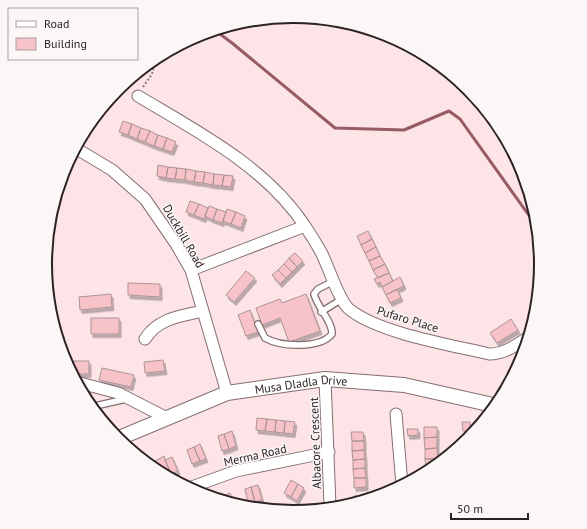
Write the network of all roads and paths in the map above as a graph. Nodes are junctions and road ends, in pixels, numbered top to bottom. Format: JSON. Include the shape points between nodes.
{"nodes":[{"id":1,"x":153,"y":68,"type":"edge"},
{"id":2,"x":138,"y":96,"type":"joint"},
{"id":3,"x":80,"y":151,"type":"edge"},
{"id":4,"x":305,"y":226,"type":"junction"},
{"id":5,"x":191,"y":270,"type":"junction"},
{"id":6,"x":334,"y":281,"type":"junction"},
{"id":7,"x":342,"y":299,"type":"junction"},
{"id":8,"x":203,"y":311,"type":"junction"},
{"id":9,"x":321,"y":312,"type":"junction"},
{"id":10,"x":258,"y":324,"type":"dead end"},
{"id":11,"x":145,"y":339,"type":"dead end"},
{"id":12,"x":522,"y":341,"type":"edge"},
{"id":13,"x":325,"y":379,"type":"junction"},
{"id":14,"x":83,"y":384,"type":"edge"},
{"id":15,"x":227,"y":393,"type":"junction"},
{"id":16,"x":128,"y":398,"type":"junction"},
{"id":17,"x":490,"y":404,"type":"edge"},
{"id":18,"x":97,"y":405,"type":"edge"},
{"id":19,"x":396,"y":414,"type":"dead end"},
{"id":20,"x":167,"y":418,"type":"junction"},
{"id":21,"x":124,"y":436,"type":"edge"},
{"id":22,"x":329,"y":452,"type":"junction"},
{"id":23,"x":402,"y":480,"type":"edge"},
{"id":24,"x":196,"y":485,"type":"edge"},
{"id":25,"x":330,"y":503,"type":"edge"}],
"edges":[{"from":1,"to":2,"type":"path"},
{"from":2,"to":4,"type":"street","name":"Pufaro Place","via":[[241,160],[285,200]]},
{"from":3,"to":5,"type":"street","name":"Duckbill Road","via":[[112,170],[145,199],[158,214]]},
{"from":4,"to":5,"type":"street"},
{"from":4,"to":6,"type":"street","name":"Pufaro Place"},
{"from":5,"to":8,"type":"street","name":"Duckbill Road"},
{"from":6,"to":7,"type":"street","name":"Pufaro Place"},
{"from":6,"to":9,"type":"lane","via":[[315,292],[314,296]]},
{"from":7,"to":9,"type":"lane"},
{"from":7,"to":12,"type":"street","name":"Pufaro Place","via":[[348,309],[376,325],[489,354],[506,351]]},
{"from":8,"to":11,"type":"street","via":[[164,321]]},
{"from":8,"to":15,"type":"street","name":"Duckbill Road"},
{"from":9,"to":10,"type":"lane","via":[[332,328],[332,334],[328,338],[307,345],[292,346],[269,340],[263,336]]},
{"from":13,"to":15,"type":"street","name":"Musa Dladla Drive"},
{"from":13,"to":17,"type":"street","name":"Musa Dladla Drive","via":[[404,385]]},
{"from":13,"to":22,"type":"street","name":"Albacore Crescent"},
{"from":14,"to":16,"type":"street"},
{"from":15,"to":20,"type":"street","name":"Musa Dladla Drive"},
{"from":16,"to":18,"type":"lane"},
{"from":16,"to":20,"type":"street"},
{"from":19,"to":23,"type":"street"},
{"from":20,"to":21,"type":"street","name":"Musa Dladla Drive"},
{"from":22,"to":24,"type":"street","name":"Merma Road","via":[[236,471]]},
{"from":22,"to":25,"type":"street","name":"Albacore Crescent"}]}
